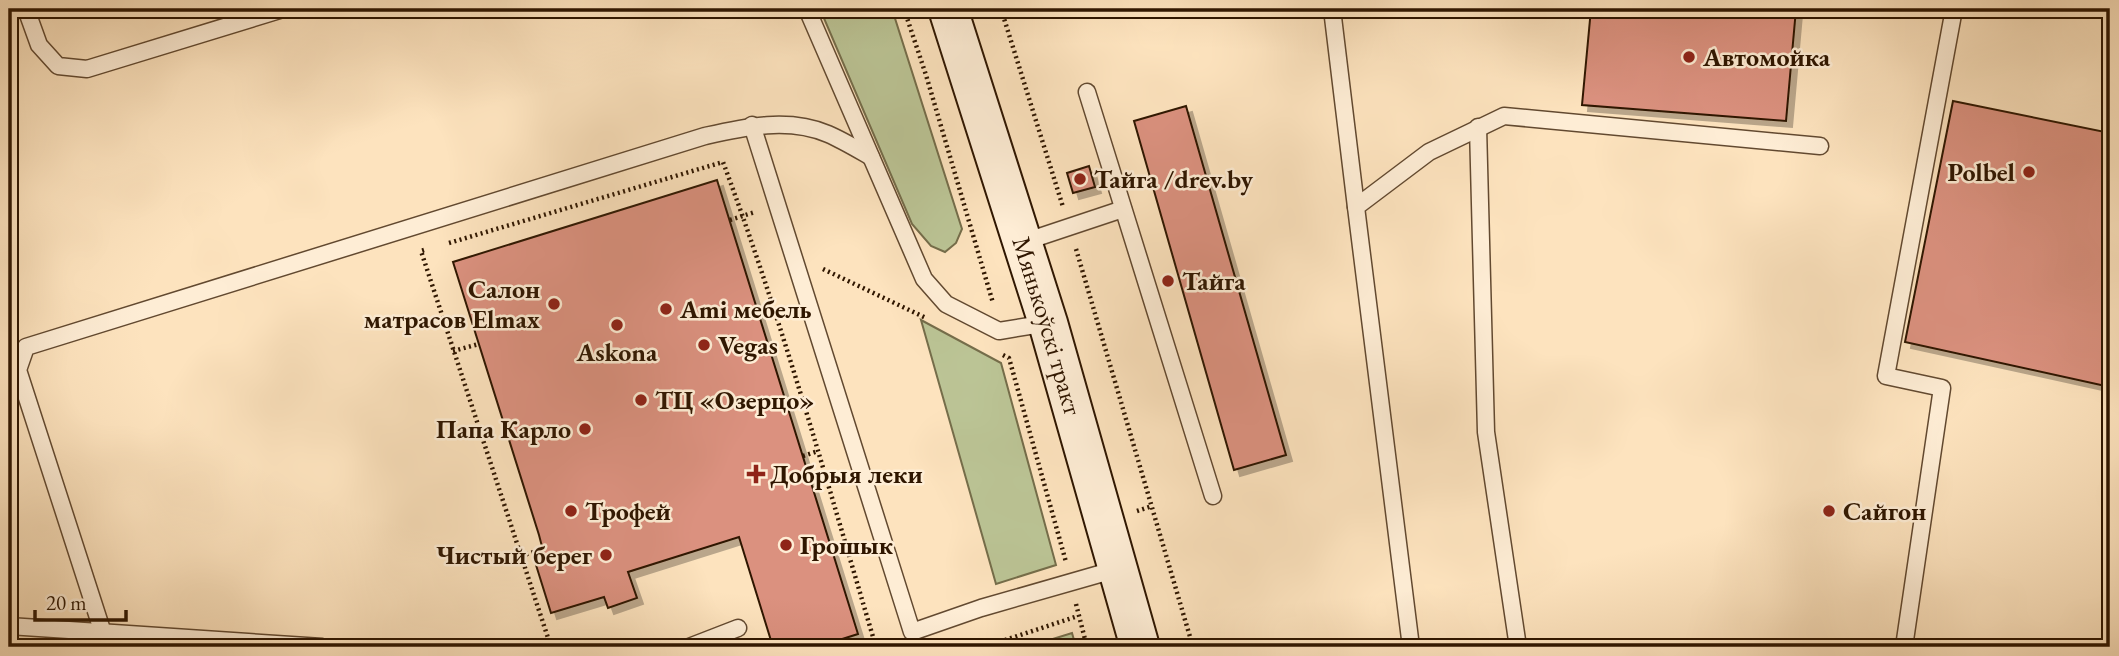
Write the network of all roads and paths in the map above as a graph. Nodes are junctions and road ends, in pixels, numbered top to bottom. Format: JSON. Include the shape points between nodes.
{"nodes":[{"id":1,"x":26,"y":9,"type":"edge"},
{"id":2,"x":283,"y":9,"type":"edge"},
{"id":3,"x":807,"y":9,"type":"edge"},
{"id":4,"x":904,"y":9,"type":"edge"},
{"id":5,"x":948,"y":9,"type":"edge"},
{"id":6,"x":1001,"y":9,"type":"edge"},
{"id":7,"x":1332,"y":9,"type":"edge"},
{"id":8,"x":1954,"y":9,"type":"edge"},
{"id":9,"x":1087,"y":92,"type":"dead end"},
{"id":10,"x":752,"y":125,"type":"junction"},
{"id":11,"x":1478,"y":127,"type":"junction"},
{"id":12,"x":1819,"y":146,"type":"dead end"},
{"id":13,"x":871,"y":157,"type":"junction"},
{"id":14,"x":775,"y":205,"type":"junction"},
{"id":15,"x":1356,"y":206,"type":"junction"},
{"id":16,"x":1123,"y":209,"type":"junction"},
{"id":17,"x":743,"y":216,"type":"junction"},
{"id":18,"x":730,"y":220,"type":"dead end"},
{"id":19,"x":1069,"y":227,"type":"junction"},
{"id":20,"x":1024,"y":242,"type":"junction"},
{"id":21,"x":447,"y":243,"type":"dead end"},
{"id":22,"x":434,"y":247,"type":"dead end"},
{"id":23,"x":816,"y":266,"type":"dead end"},
{"id":24,"x":937,"y":323,"type":"dead end"},
{"id":25,"x":1048,"y":323,"type":"junction"},
{"id":26,"x":1001,"y":331,"type":"junction"},
{"id":27,"x":479,"y":344,"type":"dead end"},
{"id":28,"x":453,"y":351,"type":"junction"},
{"id":29,"x":997,"y":352,"type":"dead end"},
{"id":30,"x":1009,"y":358,"type":"junction"},
{"id":31,"x":818,"y":451,"type":"junction"},
{"id":32,"x":803,"y":456,"type":"dead end"},
{"id":33,"x":1213,"y":496,"type":"dead end"},
{"id":34,"x":543,"y":549,"type":"dead end"},
{"id":35,"x":521,"y":556,"type":"junction"},
{"id":36,"x":1119,"y":568,"type":"junction"},
{"id":37,"x":1071,"y":582,"type":"junction"},
{"id":38,"x":1078,"y":616,"type":"junction"},
{"id":39,"x":9,"y":626,"type":"edge"},
{"id":40,"x":738,"y":628,"type":"dead end"},
{"id":41,"x":103,"y":633,"type":"junction"},
{"id":42,"x":322,"y":647,"type":"edge"},
{"id":43,"x":551,"y":647,"type":"edge"},
{"id":44,"x":689,"y":647,"type":"edge"},
{"id":45,"x":876,"y":647,"type":"edge"},
{"id":46,"x":984,"y":647,"type":"edge"},
{"id":47,"x":1087,"y":647,"type":"edge"},
{"id":48,"x":1140,"y":647,"type":"edge"},
{"id":49,"x":1193,"y":647,"type":"edge"},
{"id":50,"x":1411,"y":647,"type":"edge"},
{"id":51,"x":1518,"y":647,"type":"edge"},
{"id":52,"x":1904,"y":647,"type":"edge"}],
"edges":[{"from":1,"to":2,"type":"lane","via":[[39,45],[58,66],[87,69]]},
{"from":3,"to":13,"type":"lane"},
{"from":4,"to":26,"type":"path"},
{"from":5,"to":20,"type":"street","name":"Мянькоўскі тракт"},
{"from":6,"to":19,"type":"path"},
{"from":7,"to":15,"type":"lane"},
{"from":8,"to":52,"type":"lane","via":[[1886,376],[1942,387]]},
{"from":9,"to":16,"type":"lane"},
{"from":10,"to":13,"type":"lane","via":[[798,125]]},
{"from":10,"to":14,"type":"lane"},
{"from":10,"to":41,"type":"lane","via":[[26,348],[18,370]]},
{"from":11,"to":12,"type":"lane","via":[[1504,116]]},
{"from":11,"to":15,"type":"lane","via":[[1429,152]]},
{"from":11,"to":51,"type":"lane","via":[[1486,432]]},
{"from":13,"to":26,"type":"lane","via":[[924,279],[946,304]]},
{"from":14,"to":17,"type":"path"},
{"from":14,"to":37,"type":"lane","via":[[912,632]]},
{"from":15,"to":50,"type":"lane"},
{"from":16,"to":19,"type":"lane"},
{"from":16,"to":33,"type":"lane"},
{"from":17,"to":18,"type":"path"},
{"from":17,"to":21,"type":"path","via":[[723,162]]},
{"from":17,"to":31,"type":"path"},
{"from":19,"to":20,"type":"lane"},
{"from":19,"to":49,"type":"path"},
{"from":20,"to":25,"type":"street","name":"Мянькоўскі тракт"},
{"from":22,"to":28,"type":"path","via":[[421,251]]},
{"from":23,"to":24,"type":"path"},
{"from":25,"to":26,"type":"lane"},
{"from":25,"to":36,"type":"street","name":"Мянькоўскі тракт"},
{"from":26,"to":30,"type":"path"},
{"from":27,"to":28,"type":"path"},
{"from":28,"to":35,"type":"path"},
{"from":29,"to":30,"type":"path"},
{"from":30,"to":37,"type":"path"},
{"from":31,"to":32,"type":"path"},
{"from":31,"to":45,"type":"path"},
{"from":34,"to":35,"type":"path"},
{"from":35,"to":43,"type":"path"},
{"from":36,"to":37,"type":"lane"},
{"from":36,"to":48,"type":"street","name":"Мянькоўскі тракт"},
{"from":37,"to":38,"type":"path"},
{"from":38,"to":46,"type":"path"},
{"from":38,"to":47,"type":"path"},
{"from":39,"to":41,"type":"lane"},
{"from":40,"to":44,"type":"lane"},
{"from":41,"to":42,"type":"lane"}]}
